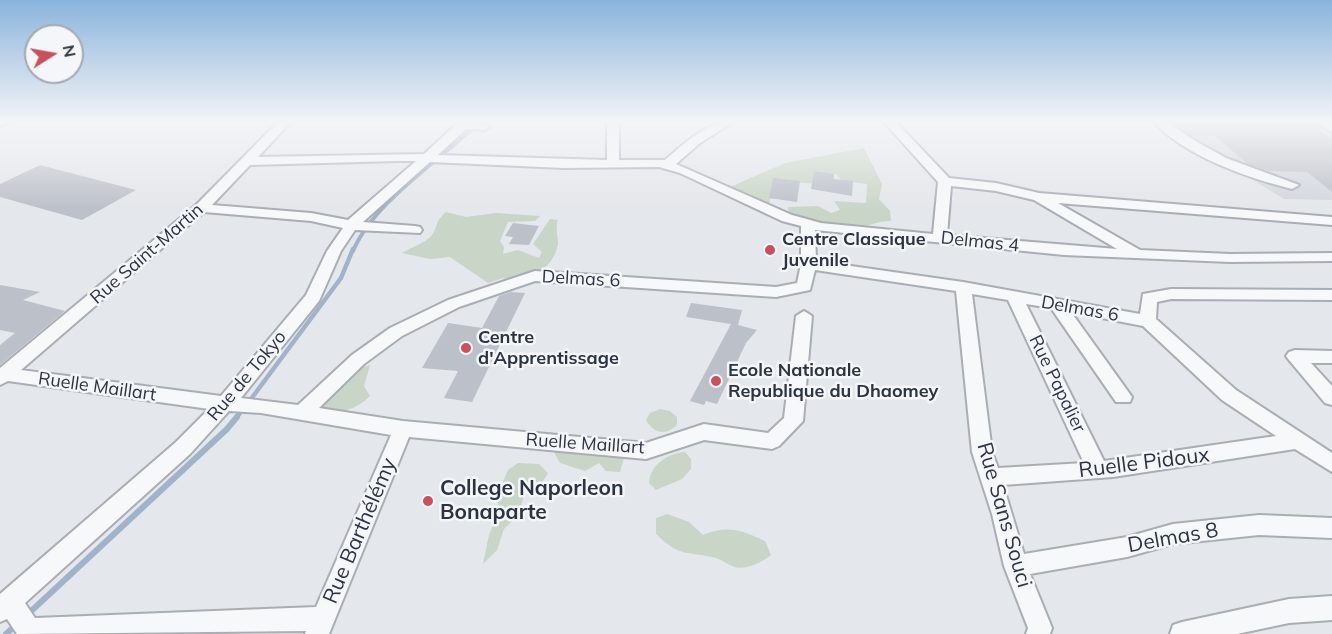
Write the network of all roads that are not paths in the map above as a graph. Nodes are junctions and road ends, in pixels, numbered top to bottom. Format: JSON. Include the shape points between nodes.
{"nodes":[{"id":1,"x":256,"y":151,"type":"edge"},
{"id":2,"x":443,"y":151,"type":"edge"},
{"id":3,"x":613,"y":151,"type":"edge"},
{"id":4,"x":684,"y":151,"type":"edge"},
{"id":5,"x":916,"y":151,"type":"edge"},
{"id":6,"x":1205,"y":151,"type":"edge"},
{"id":7,"x":435,"y":159,"type":"junction"},
{"id":8,"x":246,"y":161,"type":"junction"},
{"id":9,"x":613,"y":164,"type":"junction"},
{"id":10,"x":668,"y":164,"type":"junction"},
{"id":11,"x":945,"y":182,"type":"junction"},
{"id":12,"x":1292,"y":185,"type":"dead end"},
{"id":13,"x":1039,"y":197,"type":"junction"},
{"id":14,"x":201,"y":208,"type":"junction"},
{"id":15,"x":1332,"y":221,"type":"edge"},
{"id":16,"x":354,"y":225,"type":"junction"},
{"id":17,"x":808,"y":225,"type":"junction"},
{"id":18,"x":415,"y":230,"type":"dead end"},
{"id":19,"x":940,"y":238,"type":"junction"},
{"id":20,"x":1136,"y":254,"type":"junction"},
{"id":21,"x":1332,"y":257,"type":"edge"},
{"id":22,"x":809,"y":264,"type":"junction"},
{"id":23,"x":963,"y":287,"type":"junction"},
{"id":24,"x":1332,"y":295,"type":"edge"},
{"id":25,"x":1015,"y":298,"type":"junction"},
{"id":26,"x":1058,"y":306,"type":"junction"},
{"id":27,"x":804,"y":316,"type":"dead end"},
{"id":28,"x":1148,"y":321,"type":"junction"},
{"id":29,"x":1332,"y":357,"type":"edge"},
{"id":30,"x":2,"y":376,"type":"edge"},
{"id":31,"x":1123,"y":398,"type":"dead end"},
{"id":32,"x":1332,"y":398,"type":"edge"},
{"id":33,"x":225,"y":404,"type":"junction"},
{"id":34,"x":303,"y":412,"type":"junction"},
{"id":35,"x":402,"y":429,"type":"junction"},
{"id":36,"x":1297,"y":441,"type":"junction"},
{"id":37,"x":1332,"y":464,"type":"edge"},
{"id":38,"x":1098,"y":470,"type":"junction"},
{"id":39,"x":990,"y":477,"type":"junction"},
{"id":40,"x":1332,"y":528,"type":"edge"},
{"id":41,"x":1016,"y":566,"type":"junction"},
{"id":42,"x":5,"y":606,"type":"edge"},
{"id":43,"x":1332,"y":608,"type":"edge"},
{"id":44,"x":320,"y":627,"type":"edge"},
{"id":45,"x":27,"y":632,"type":"edge"},
{"id":46,"x":1038,"y":634,"type":"edge"},
{"id":47,"x":1182,"y":634,"type":"edge"}],
"edges":[{"from":1,"to":8,"type":"street","name":"Rue Saint-Martin"},
{"from":2,"to":7,"type":"street","name":"Rue de Tokyo"},
{"from":3,"to":9,"type":"street"},
{"from":4,"to":10,"type":"street"},
{"from":5,"to":11,"type":"street"},
{"from":6,"to":12,"type":"street"},
{"from":7,"to":8,"type":"street","name":"Delmas 4"},
{"from":7,"to":9,"type":"street","name":"Delmas 4"},
{"from":7,"to":16,"type":"street","name":"Rue de Tokyo"},
{"from":8,"to":14,"type":"street","name":"Rue Saint-Martin"},
{"from":9,"to":10,"type":"street","name":"Delmas 4"},
{"from":10,"to":17,"type":"street","name":"Delmas 4"},
{"from":11,"to":13,"type":"street","via":[[996,187]]},
{"from":11,"to":19,"type":"street"},
{"from":13,"to":15,"type":"street"},
{"from":13,"to":20,"type":"street"},
{"from":14,"to":16,"type":"street","via":[[311,217]]},
{"from":14,"to":30,"type":"street","name":"Rue Saint-Martin"},
{"from":16,"to":18,"type":"street"},
{"from":16,"to":33,"type":"street","name":"Rue de Tokyo","via":[[334,251],[313,297]]},
{"from":17,"to":19,"type":"street","name":"Delmas 4"},
{"from":17,"to":22,"type":"street","name":"Delmas 6"},
{"from":19,"to":20,"type":"street","name":"Delmas 4"},
{"from":20,"to":21,"type":"street","name":"Delmas 4"},
{"from":22,"to":23,"type":"street","name":"Delmas 6"},
{"from":22,"to":34,"type":"street","name":"Delmas 6","via":[[804,287],[776,292],[535,276],[498,286],[447,304],[377,345]]},
{"from":23,"to":25,"type":"street","name":"Delmas 6"},
{"from":23,"to":39,"type":"street","name":"Rue Sans Souci","via":[[982,452]]},
{"from":24,"to":28,"type":"street","via":[[1171,294],[1149,298]]},
{"from":25,"to":26,"type":"street","name":"Delmas 6"},
{"from":25,"to":38,"type":"street","name":"Rue Papalier"},
{"from":26,"to":28,"type":"street","name":"Delmas 6"},
{"from":26,"to":31,"type":"street"},
{"from":27,"to":35,"type":"street","name":"Ruelle Maillart","via":[[793,421],[772,441],[704,432],[646,451]]},
{"from":28,"to":36,"type":"street","via":[[1229,395]]},
{"from":29,"to":32,"type":"street","via":[[1295,356]]},
{"from":30,"to":33,"type":"street","name":"Ruelle Maillart"},
{"from":33,"to":34,"type":"street","name":"Ruelle Maillart"},
{"from":33,"to":42,"type":"street","name":"Rue de Tokyo","via":[[183,448]]},
{"from":34,"to":35,"type":"street","name":"Ruelle Maillart"},
{"from":35,"to":44,"type":"street","name":"Rue Barthélémy"},
{"from":36,"to":37,"type":"street"},
{"from":36,"to":38,"type":"street","name":"Ruelle Pidoux"},
{"from":38,"to":39,"type":"street","name":"Ruelle Pidoux"},
{"from":39,"to":41,"type":"street","name":"Rue Sans Souci"},
{"from":40,"to":41,"type":"street","name":"Delmas 8","via":[[1259,525],[1173,534],[1127,547]]},
{"from":41,"to":46,"type":"street","name":"Rue Sans Souci","via":[[1040,628]]},
{"from":42,"to":45,"type":"street"},
{"from":43,"to":47,"type":"street","via":[[1288,610]]},
{"from":44,"to":45,"type":"street"}]}
